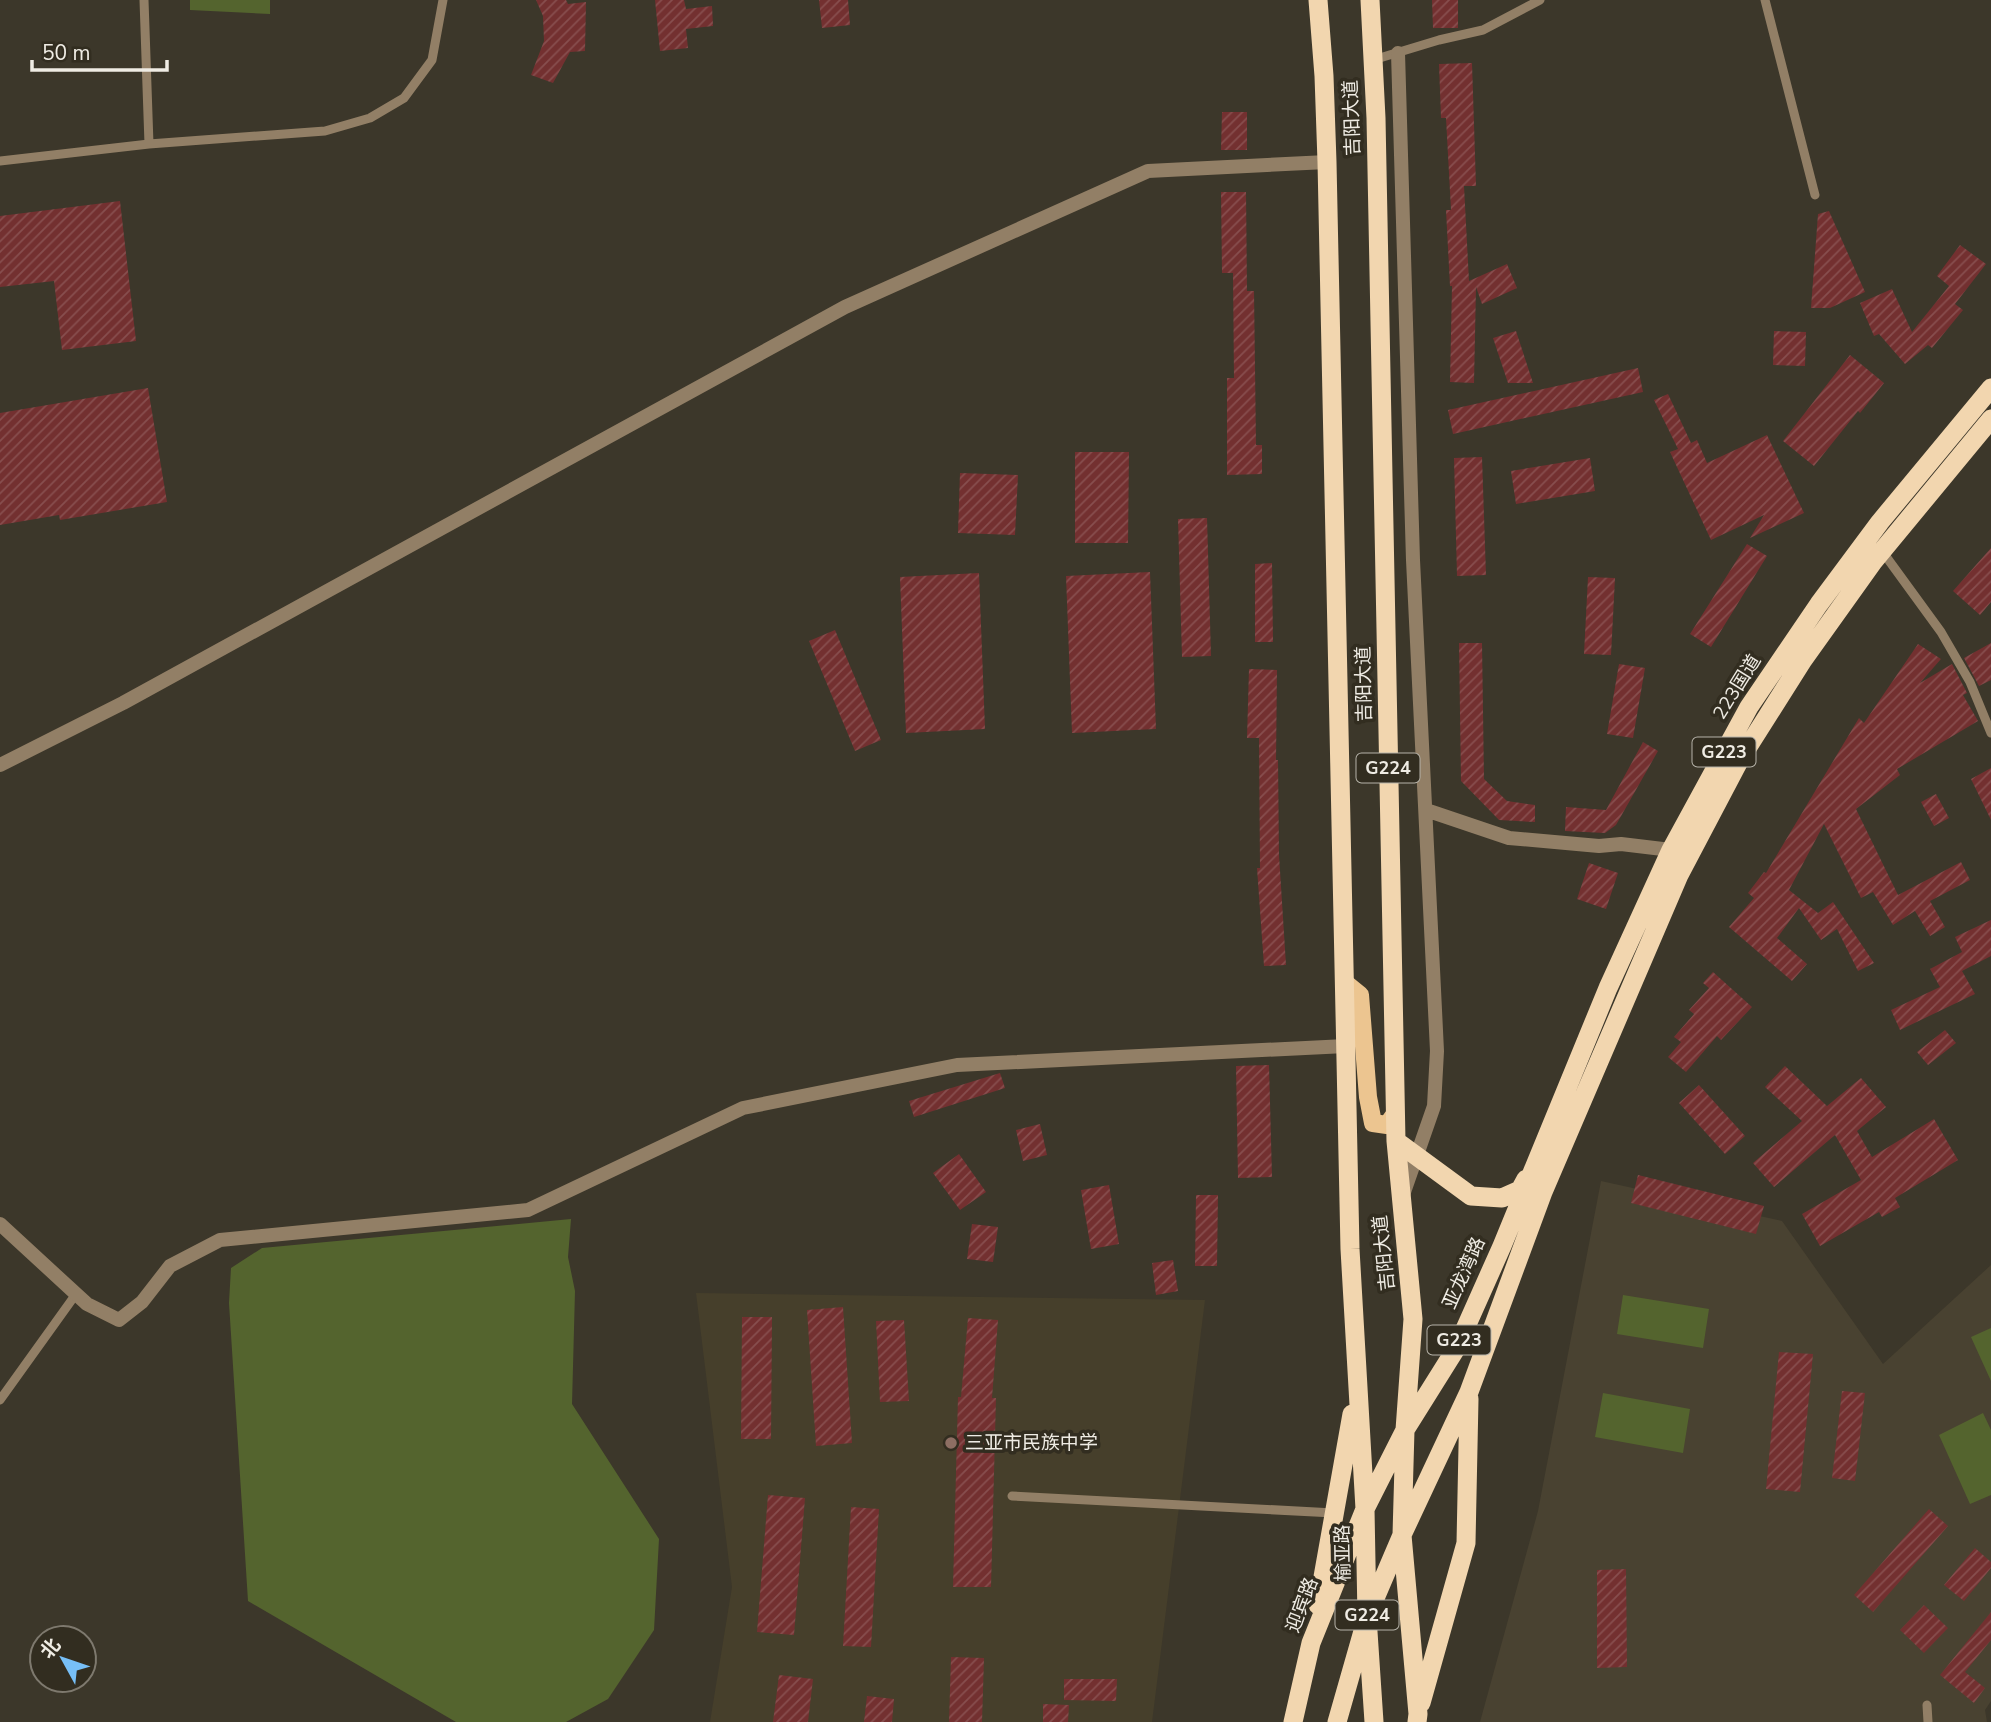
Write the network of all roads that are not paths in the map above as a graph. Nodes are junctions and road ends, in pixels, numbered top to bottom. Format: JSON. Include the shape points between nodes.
{"nodes":[{"id":1,"x":144,"y":0,"type":"edge"},
{"id":2,"x":443,"y":0,"type":"edge"},
{"id":3,"x":1318,"y":0,"type":"edge"},
{"id":4,"x":1370,"y":0,"type":"edge"},
{"id":5,"x":1540,"y":0,"type":"edge"},
{"id":6,"x":1765,"y":0,"type":"edge"},
{"id":7,"x":1398,"y":52,"type":"junction"},
{"id":8,"x":1373,"y":60,"type":"junction"},
{"id":9,"x":149,"y":144,"type":"junction"},
{"id":10,"x":0,"y":161,"type":"edge"},
{"id":11,"x":1327,"y":163,"type":"junction"},
{"id":12,"x":1815,"y":195,"type":"dead end"},
{"id":13,"x":1991,"y":388,"type":"edge"},
{"id":14,"x":1991,"y":419,"type":"edge"},
{"id":15,"x":1882,"y":551,"type":"junction"},
{"id":16,"x":1991,"y":733,"type":"edge"},
{"id":17,"x":0,"y":765,"type":"edge"},
{"id":18,"x":1426,"y":810,"type":"junction"},
{"id":19,"x":1671,"y":850,"type":"junction"},
{"id":20,"x":1345,"y":982,"type":"junction"},
{"id":21,"x":1346,"y":1046,"type":"junction"},
{"id":22,"x":1395,"y":1114,"type":"junction"},
{"id":23,"x":1396,"y":1140,"type":"junction"},
{"id":24,"x":1418,"y":1157,"type":"junction"},
{"id":25,"x":1536,"y":1163,"type":"junction"},
{"id":26,"x":1402,"y":1200,"type":"junction"},
{"id":27,"x":0,"y":1224,"type":"edge"},
{"id":28,"x":76,"y":1294,"type":"junction"},
{"id":29,"x":1358,"y":1382,"type":"junction"},
{"id":30,"x":1469,"y":1392,"type":"junction"},
{"id":31,"x":0,"y":1400,"type":"edge"},
{"id":32,"x":1405,"y":1430,"type":"junction"},
{"id":33,"x":1012,"y":1496,"type":"dead end"},
{"id":34,"x":1365,"y":1509,"type":"junction"},
{"id":35,"x":1334,"y":1513,"type":"junction"},
{"id":36,"x":1402,"y":1535,"type":"junction"},
{"id":37,"x":1367,"y":1617,"type":"junction"},
{"id":38,"x":1311,"y":1643,"type":"junction"},
{"id":39,"x":1927,"y":1705,"type":"dead end"},
{"id":40,"x":1417,"y":1718,"type":"edge"},
{"id":41,"x":1293,"y":1722,"type":"edge"},
{"id":42,"x":1337,"y":1722,"type":"edge"},
{"id":43,"x":1374,"y":1722,"type":"edge"},
{"id":44,"x":1928,"y":1722,"type":"edge"}],
"edges":[{"from":1,"to":9,"type":"lane"},
{"from":2,"to":9,"type":"lane","via":[[432,60],[404,97],[370,118],[325,131]]},
{"from":3,"to":11,"type":"highway","name":"吉阳大道","number":"G224"},
{"from":4,"to":8,"type":"highway","name":"吉阳大道","number":"G224"},
{"from":5,"to":7,"type":"lane","via":[[1483,30]]},
{"from":6,"to":12,"type":"lane"},
{"from":7,"to":8,"type":"lane"},
{"from":7,"to":18,"type":"street","via":[[1413,560]]},
{"from":8,"to":22,"type":"highway","name":"吉阳大道","number":"G224"},
{"from":9,"to":10,"type":"lane"},
{"from":11,"to":17,"type":"street","via":[[1148,171],[845,307],[123,703]]},
{"from":11,"to":20,"type":"highway","name":"吉阳大道","number":"G224"},
{"from":13,"to":19,"type":"highway","name":"223国道","number":"G223","via":[[1819,604],[1749,707]]},
{"from":14,"to":15,"type":"highway","number":"G223"},
{"from":15,"to":16,"type":"lane","via":[[1941,632],[1970,682]]},
{"from":15,"to":30,"type":"highway","number":"G223","via":[[1803,660],[1733,772],[1679,875],[1543,1192]]},
{"from":18,"to":19,"type":"street","via":[[1509,838]]},
{"from":18,"to":24,"type":"street","via":[[1437,1051],[1434,1105]]},
{"from":19,"to":25,"type":"highway","name":"223国道","number":"G223"},
{"from":20,"to":21,"type":"highway","name":"吉阳大道","number":"G224"},
{"from":20,"to":22,"type":"main road","via":[[1360,995],[1373,1124],[1387,1125]]},
{"from":21,"to":28,"type":"street","via":[[971,1065],[930,1071],[743,1108],[528,1210],[219,1240],[170,1266],[142,1303],[119,1320]]},
{"from":21,"to":29,"type":"highway","name":"吉阳大道","number":"G224"},
{"from":22,"to":23,"type":"highway","name":"吉阳大道","number":"G224"},
{"from":23,"to":24,"type":"highway"},
{"from":23,"to":26,"type":"highway","name":"吉阳大道","number":"G224"},
{"from":24,"to":25,"type":"highway","via":[[1471,1196],[1502,1198],[1520,1189]]},
{"from":24,"to":26,"type":"street"},
{"from":25,"to":32,"type":"highway","name":"亚龙湾路","number":"G223","via":[[1457,1347]]},
{"from":26,"to":32,"type":"highway","name":"吉阳大道","number":"G224","via":[[1413,1319]]},
{"from":27,"to":28,"type":"street"},
{"from":28,"to":31,"type":"lane"},
{"from":29,"to":34,"type":"highway","name":"吉阳大道","number":"G224"},
{"from":29,"to":35,"type":"highway"},
{"from":30,"to":36,"type":"highway","number":"G223"},
{"from":30,"to":40,"type":"highway","via":[[1466,1543]]},
{"from":32,"to":34,"type":"highway","name":"亚龙湾路","number":"G223"},
{"from":32,"to":36,"type":"highway","name":"吉阳大道","number":"G224"},
{"from":33,"to":35,"type":"lane"},
{"from":34,"to":37,"type":"highway","name":"榆亚路","number":"G224"},
{"from":34,"to":38,"type":"highway","name":"迎宾路","number":"G223"},
{"from":35,"to":38,"type":"highway"},
{"from":36,"to":37,"type":"highway","number":"G223"},
{"from":36,"to":40,"type":"highway","number":"G224"},
{"from":37,"to":42,"type":"highway","number":"G223"},
{"from":37,"to":43,"type":"highway","name":"榆亚路","number":"G224"},
{"from":38,"to":41,"type":"highway","name":"迎宾路","number":"G223"},
{"from":39,"to":44,"type":"lane"}]}
